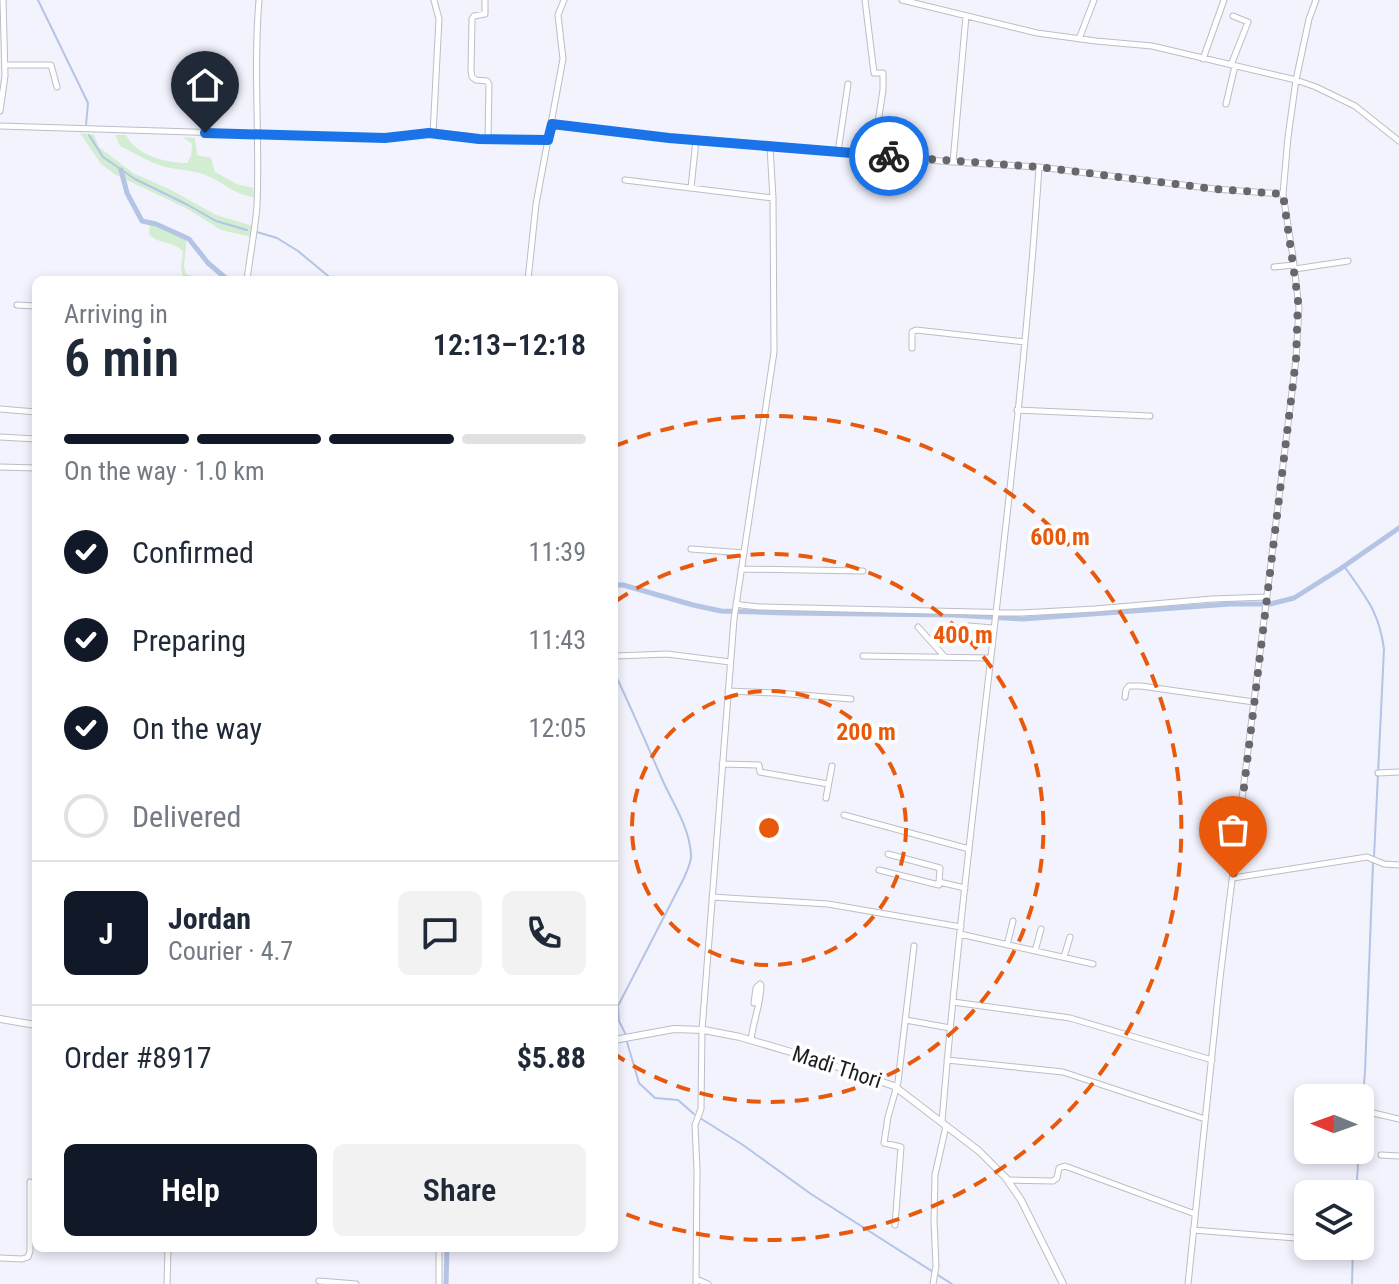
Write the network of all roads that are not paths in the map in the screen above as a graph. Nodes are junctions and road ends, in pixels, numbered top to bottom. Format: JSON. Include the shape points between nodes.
{"nodes":[{"id":1,"x":3,"y":0,"type":"edge"},
{"id":2,"x":259,"y":0,"type":"edge"},
{"id":3,"x":434,"y":0,"type":"edge"},
{"id":4,"x":485,"y":0,"type":"edge"},
{"id":5,"x":564,"y":0,"type":"edge"},
{"id":6,"x":865,"y":0,"type":"edge"},
{"id":7,"x":902,"y":0,"type":"edge"},
{"id":8,"x":1094,"y":0,"type":"edge"},
{"id":9,"x":1224,"y":0,"type":"edge"},
{"id":10,"x":1316,"y":0,"type":"edge"},
{"id":11,"x":966,"y":15,"type":"junction"},
{"id":12,"x":1233,"y":16,"type":"dead end"},
{"id":13,"x":1079,"y":39,"type":"junction"},
{"id":14,"x":1203,"y":59,"type":"junction"},
{"id":15,"x":6,"y":65,"type":"junction"},
{"id":16,"x":1233,"y":66,"type":"junction"},
{"id":17,"x":1296,"y":80,"type":"junction"},
{"id":18,"x":848,"y":84,"type":"dead end"},
{"id":19,"x":57,"y":87,"type":"dead end"},
{"id":20,"x":1226,"y":104,"type":"dead end"},
{"id":21,"x":0,"y":111,"type":"edge"},
{"id":22,"x":552,"y":124,"type":"junction"},
{"id":23,"x":0,"y":126,"type":"edge"},
{"id":24,"x":258,"y":133,"type":"junction"},
{"id":25,"x":433,"y":134,"type":"junction"},
{"id":26,"x":488,"y":139,"type":"junction"},
{"id":27,"x":548,"y":140,"type":"junction"},
{"id":28,"x":696,"y":140,"type":"junction"},
{"id":29,"x":1399,"y":141,"type":"edge"},
{"id":30,"x":770,"y":147,"type":"junction"},
{"id":31,"x":838,"y":152,"type":"junction"},
{"id":32,"x":873,"y":155,"type":"junction"},
{"id":33,"x":953,"y":162,"type":"junction"},
{"id":34,"x":1039,"y":167,"type":"junction"},
{"id":35,"x":625,"y":180,"type":"dead end"},
{"id":36,"x":691,"y":188,"type":"junction"},
{"id":37,"x":1283,"y":194,"type":"junction"},
{"id":38,"x":773,"y":198,"type":"junction"},
{"id":39,"x":1348,"y":261,"type":"dead end"},
{"id":40,"x":1274,"y":267,"type":"dead end"},
{"id":41,"x":1295,"y":267,"type":"junction"},
{"id":42,"x":248,"y":276,"type":"edge"},
{"id":43,"x":528,"y":276,"type":"edge"},
{"id":44,"x":17,"y":305,"type":"dead end"},
{"id":45,"x":32,"y":306,"type":"edge"},
{"id":46,"x":1025,"y":342,"type":"junction"},
{"id":47,"x":912,"y":348,"type":"dead end"},
{"id":48,"x":0,"y":409,"type":"edge"},
{"id":49,"x":1017,"y":410,"type":"junction"},
{"id":50,"x":32,"y":412,"type":"edge"},
{"id":51,"x":1150,"y":416,"type":"dead end"},
{"id":52,"x":0,"y":437,"type":"edge"},
{"id":53,"x":32,"y":439,"type":"edge"},
{"id":54,"x":0,"y":467,"type":"edge"},
{"id":55,"x":32,"y":468,"type":"edge"},
{"id":56,"x":691,"y":549,"type":"dead end"},
{"id":57,"x":744,"y":553,"type":"junction"},
{"id":58,"x":741,"y":569,"type":"junction"},
{"id":59,"x":863,"y":571,"type":"dead end"},
{"id":60,"x":1267,"y":598,"type":"junction"},
{"id":61,"x":736,"y":604,"type":"junction"},
{"id":62,"x":995,"y":613,"type":"junction"},
{"id":63,"x":918,"y":627,"type":"dead end"},
{"id":64,"x":953,"y":628,"type":"dead end"},
{"id":65,"x":993,"y":628,"type":"junction"},
{"id":66,"x":618,"y":656,"type":"edge"},
{"id":67,"x":863,"y":656,"type":"dead end"},
{"id":68,"x":945,"y":657,"type":"junction"},
{"id":69,"x":990,"y":658,"type":"junction"},
{"id":70,"x":730,"y":662,"type":"junction"},
{"id":71,"x":728,"y":691,"type":"junction"},
{"id":72,"x":1125,"y":697,"type":"dead end"},
{"id":73,"x":851,"y":699,"type":"dead end"},
{"id":74,"x":1254,"y":702,"type":"junction"},
{"id":75,"x":722,"y":764,"type":"junction"},
{"id":76,"x":832,"y":766,"type":"dead end"},
{"id":77,"x":1399,"y":772,"type":"edge"},
{"id":78,"x":1378,"y":773,"type":"dead end"},
{"id":79,"x":828,"y":784,"type":"junction"},
{"id":80,"x":826,"y":798,"type":"dead end"},
{"id":81,"x":844,"y":815,"type":"dead end"},
{"id":82,"x":969,"y":849,"type":"junction"},
{"id":83,"x":888,"y":854,"type":"dead end"},
{"id":84,"x":1399,"y":865,"type":"edge"},
{"id":85,"x":879,"y":870,"type":"dead end"},
{"id":86,"x":1233,"y":878,"type":"junction"},
{"id":87,"x":939,"y":882,"type":"junction"},
{"id":88,"x":965,"y":888,"type":"junction"},
{"id":89,"x":712,"y":897,"type":"junction"},
{"id":90,"x":1013,"y":921,"type":"dead end"},
{"id":91,"x":1041,"y":929,"type":"dead end"},
{"id":92,"x":960,"y":930,"type":"junction"},
{"id":93,"x":1070,"y":937,"type":"dead end"},
{"id":94,"x":1007,"y":945,"type":"junction"},
{"id":95,"x":914,"y":946,"type":"dead end"},
{"id":96,"x":1035,"y":951,"type":"junction"},
{"id":97,"x":1064,"y":957,"type":"junction"},
{"id":98,"x":1093,"y":964,"type":"dead end"},
{"id":99,"x":953,"y":1002,"type":"junction"},
{"id":100,"x":754,"y":1003,"type":"dead end"},
{"id":101,"x":0,"y":1019,"type":"edge"},
{"id":102,"x":906,"y":1020,"type":"junction"},
{"id":103,"x":32,"y":1024,"type":"edge"},
{"id":104,"x":950,"y":1028,"type":"junction"},
{"id":105,"x":702,"y":1030,"type":"junction"},
{"id":106,"x":618,"y":1039,"type":"edge"},
{"id":107,"x":751,"y":1040,"type":"junction"},
{"id":108,"x":947,"y":1060,"type":"junction"},
{"id":109,"x":1212,"y":1060,"type":"junction"},
{"id":110,"x":897,"y":1088,"type":"junction"},
{"id":111,"x":1374,"y":1113,"type":"edge"},
{"id":112,"x":1205,"y":1119,"type":"junction"},
{"id":113,"x":1399,"y":1119,"type":"edge"},
{"id":114,"x":944,"y":1125,"type":"junction"},
{"id":115,"x":1381,"y":1155,"type":"dead end"},
{"id":116,"x":1399,"y":1156,"type":"edge"},
{"id":117,"x":1008,"y":1180,"type":"junction"},
{"id":118,"x":30,"y":1182,"type":"dead end"},
{"id":119,"x":32,"y":1189,"type":"edge"},
{"id":120,"x":32,"y":1212,"type":"edge"},
{"id":121,"x":1195,"y":1214,"type":"junction"},
{"id":122,"x":895,"y":1225,"type":"dead end"},
{"id":123,"x":1193,"y":1230,"type":"junction"},
{"id":124,"x":1294,"y":1238,"type":"edge"},
{"id":125,"x":168,"y":1252,"type":"edge"},
{"id":126,"x":439,"y":1252,"type":"edge"},
{"id":127,"x":0,"y":1258,"type":"edge"},
{"id":128,"x":319,"y":1281,"type":"dead end"},
{"id":129,"x":696,"y":1282,"type":"edge"},
{"id":130,"x":934,"y":1282,"type":"edge"},
{"id":131,"x":167,"y":1284,"type":"edge"},
{"id":132,"x":356,"y":1284,"type":"edge"},
{"id":133,"x":439,"y":1284,"type":"edge"},
{"id":134,"x":708,"y":1284,"type":"edge"},
{"id":135,"x":1063,"y":1284,"type":"edge"},
{"id":136,"x":1188,"y":1284,"type":"edge"}],
"edges":[{"from":1,"to":15,"type":"street"},
{"from":2,"to":24,"type":"street"},
{"from":3,"to":25,"type":"street","via":[[439,19]]},
{"from":4,"to":26,"type":"street","via":[[485,14],[472,19],[471,71],[476,80],[489,84]]},
{"from":5,"to":22,"type":"street","via":[[558,15],[563,59]]},
{"from":6,"to":32,"type":"street","via":[[874,73],[883,73]]},
{"from":7,"to":11,"type":"street"},
{"from":8,"to":13,"type":"street"},
{"from":9,"to":14,"type":"street"},
{"from":10,"to":17,"type":"street"},
{"from":11,"to":13,"type":"street"},
{"from":11,"to":33,"type":"street"},
{"from":12,"to":16,"type":"street","via":[[1248,22]]},
{"from":13,"to":14,"type":"street","via":[[1152,46]]},
{"from":14,"to":16,"type":"street"},
{"from":15,"to":19,"type":"street","via":[[51,65]]},
{"from":15,"to":21,"type":"street"},
{"from":16,"to":17,"type":"street"},
{"from":16,"to":20,"type":"street"},
{"from":17,"to":29,"type":"street","via":[[1355,106]]},
{"from":17,"to":37,"type":"street"},
{"from":18,"to":31,"type":"street"},
{"from":22,"to":27,"type":"street"},
{"from":22,"to":28,"type":"street"},
{"from":23,"to":24,"type":"street"},
{"from":24,"to":25,"type":"street","via":[[385,138]]},
{"from":24,"to":42,"type":"street","via":[[257,208]]},
{"from":25,"to":26,"type":"street"},
{"from":26,"to":27,"type":"street"},
{"from":27,"to":43,"type":"street"},
{"from":28,"to":30,"type":"street"},
{"from":28,"to":36,"type":"street"},
{"from":30,"to":31,"type":"street"},
{"from":30,"to":38,"type":"street"},
{"from":31,"to":32,"type":"street"},
{"from":32,"to":33,"type":"street"},
{"from":33,"to":34,"type":"street"},
{"from":34,"to":37,"type":"street"},
{"from":34,"to":46,"type":"street"},
{"from":35,"to":36,"type":"street"},
{"from":36,"to":38,"type":"street"},
{"from":37,"to":41,"type":"street"},
{"from":38,"to":57,"type":"street","via":[[774,352]]},
{"from":39,"to":41,"type":"street"},
{"from":40,"to":41,"type":"street"},
{"from":41,"to":60,"type":"street","via":[[1296,359]]},
{"from":44,"to":45,"type":"street"},
{"from":46,"to":47,"type":"street","via":[[916,330]]},
{"from":46,"to":49,"type":"street"},
{"from":48,"to":50,"type":"street"},
{"from":49,"to":51,"type":"street"},
{"from":49,"to":62,"type":"street"},
{"from":52,"to":53,"type":"street"},
{"from":54,"to":55,"type":"street"},
{"from":56,"to":57,"type":"street"},
{"from":57,"to":58,"type":"street"},
{"from":58,"to":59,"type":"street"},
{"from":58,"to":61,"type":"street"},
{"from":60,"to":62,"type":"street"},
{"from":60,"to":74,"type":"street"},
{"from":61,"to":62,"type":"street"},
{"from":61,"to":70,"type":"street"},
{"from":62,"to":65,"type":"street"},
{"from":63,"to":68,"type":"street"},
{"from":64,"to":65,"type":"street"},
{"from":65,"to":69,"type":"street"},
{"from":66,"to":70,"type":"street","via":[[667,654]]},
{"from":67,"to":68,"type":"street"},
{"from":68,"to":69,"type":"street"},
{"from":69,"to":82,"type":"street"},
{"from":70,"to":71,"type":"street"},
{"from":71,"to":73,"type":"street"},
{"from":71,"to":75,"type":"street"},
{"from":72,"to":74,"type":"street","via":[[1129,686],[1141,686]]},
{"from":74,"to":86,"type":"street"},
{"from":75,"to":79,"type":"street","via":[[759,765],[760,772]]},
{"from":75,"to":89,"type":"street"},
{"from":76,"to":79,"type":"street"},
{"from":77,"to":78,"type":"street"},
{"from":79,"to":80,"type":"street"},
{"from":81,"to":82,"type":"street"},
{"from":82,"to":88,"type":"street"},
{"from":83,"to":87,"type":"street","via":[[940,868]]},
{"from":84,"to":86,"type":"street","via":[[1367,857]]},
{"from":85,"to":87,"type":"street"},
{"from":86,"to":109,"type":"street"},
{"from":87,"to":88,"type":"street"},
{"from":88,"to":92,"type":"street"},
{"from":89,"to":92,"type":"street","via":[[828,904]]},
{"from":89,"to":105,"type":"street"},
{"from":90,"to":94,"type":"street"},
{"from":91,"to":96,"type":"street"},
{"from":92,"to":94,"type":"street"},
{"from":92,"to":99,"type":"street"},
{"from":93,"to":97,"type":"street"},
{"from":94,"to":96,"type":"street"},
{"from":95,"to":102,"type":"street"},
{"from":96,"to":97,"type":"street"},
{"from":97,"to":98,"type":"street"},
{"from":99,"to":104,"type":"street"},
{"from":99,"to":109,"type":"street","via":[[1070,1018]]},
{"from":100,"to":107,"type":"street","via":[[760,984]]},
{"from":101,"to":103,"type":"main road"},
{"from":102,"to":104,"type":"street"},
{"from":102,"to":110,"type":"street"},
{"from":104,"to":108,"type":"street"},
{"from":105,"to":106,"type":"main road","name":"Madi Thori","via":[[674,1029]]},
{"from":105,"to":107,"type":"main road","name":"Madi Thori"},
{"from":105,"to":129,"type":"street","via":[[701,1109],[695,1125]]},
{"from":107,"to":110,"type":"main road","name":"Madi Thori"},
{"from":108,"to":112,"type":"street","via":[[1063,1072]]},
{"from":108,"to":114,"type":"street"},
{"from":109,"to":112,"type":"street"},
{"from":110,"to":114,"type":"main road","name":"Madi Thori"},
{"from":110,"to":122,"type":"street","via":[[884,1143],[901,1147]]},
{"from":111,"to":113,"type":"street"},
{"from":112,"to":121,"type":"street"},
{"from":114,"to":117,"type":"main road","name":"Madi Thori"},
{"from":114,"to":130,"type":"street","via":[[935,1175]]},
{"from":115,"to":116,"type":"street"},
{"from":117,"to":121,"type":"street","via":[[1053,1181],[1065,1166]]},
{"from":117,"to":135,"type":"main road","name":"Madi Thori"},
{"from":118,"to":119,"type":"street"},
{"from":120,"to":127,"type":"street","via":[[28,1257]]},
{"from":121,"to":123,"type":"street"},
{"from":123,"to":124,"type":"street"},
{"from":123,"to":136,"type":"street"},
{"from":125,"to":131,"type":"street"},
{"from":126,"to":133,"type":"street"},
{"from":128,"to":132,"type":"street"},
{"from":129,"to":134,"type":"street"}]}
